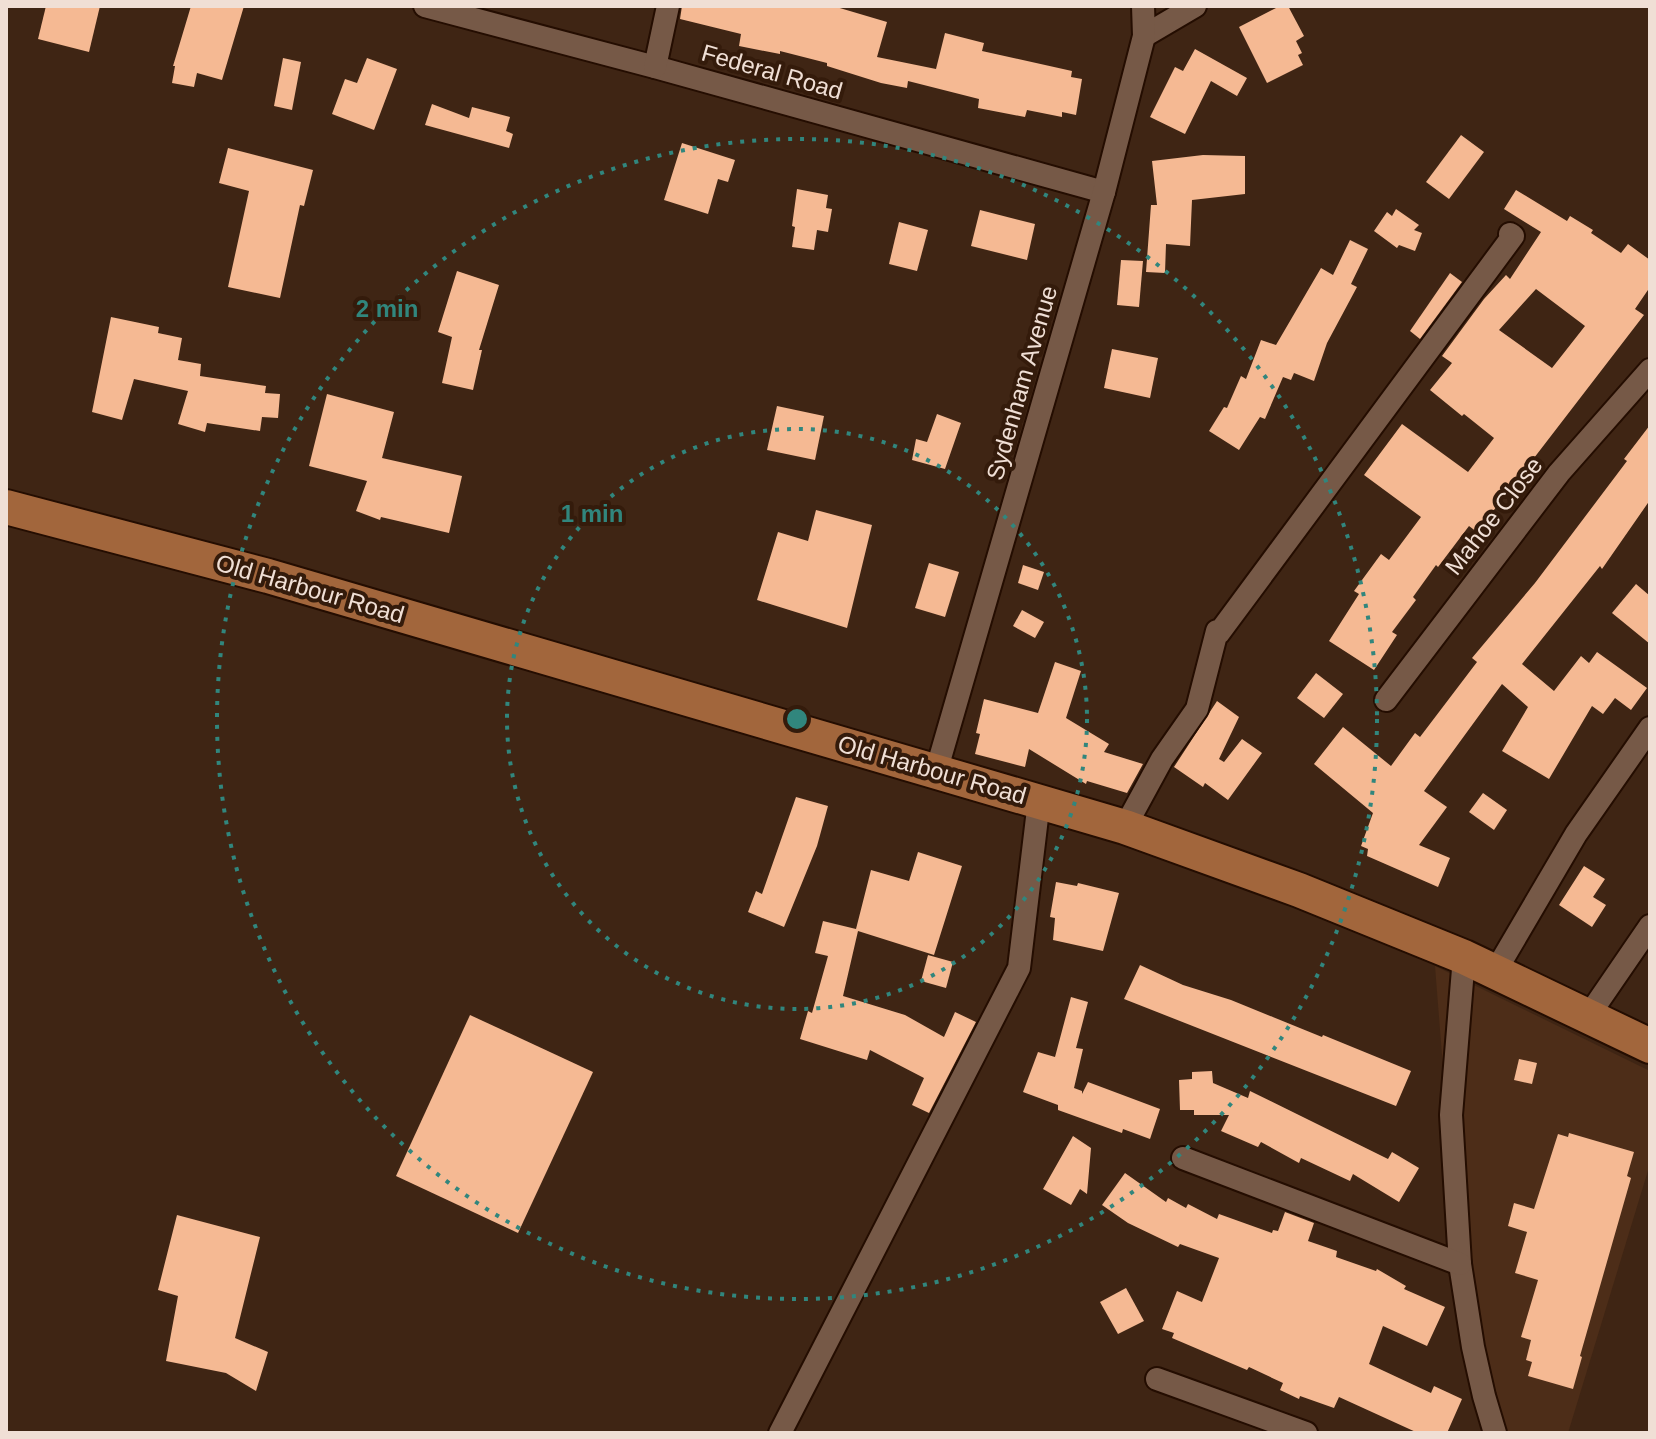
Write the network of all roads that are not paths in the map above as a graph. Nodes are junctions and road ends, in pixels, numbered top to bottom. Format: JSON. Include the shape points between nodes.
{"nodes":[{"id":1,"x":425,"y":6,"type":"edge"},
{"id":2,"x":668,"y":6,"type":"edge"},
{"id":3,"x":1143,"y":6,"type":"edge"},
{"id":4,"x":1195,"y":6,"type":"edge"},
{"id":5,"x":1144,"y":36,"type":"junction"},
{"id":6,"x":655,"y":67,"type":"junction"},
{"id":7,"x":1104,"y":192,"type":"junction"},
{"id":8,"x":1510,"y":234,"type":"dead end"},
{"id":9,"x":1650,"y":370,"type":"edge"},
{"id":10,"x":6,"y":507,"type":"edge"},
{"id":11,"x":1386,"y":700,"type":"dead end"},
{"id":12,"x":1650,"y":728,"type":"edge"},
{"id":13,"x":936,"y":772,"type":"junction"},
{"id":14,"x":1039,"y":801,"type":"junction"},
{"id":15,"x":1125,"y":827,"type":"junction"},
{"id":16,"x":1650,"y":926,"type":"edge"},
{"id":17,"x":1464,"y":957,"type":"junction"},
{"id":18,"x":1495,"y":972,"type":"junction"},
{"id":19,"x":1589,"y":1015,"type":"junction"},
{"id":20,"x":1650,"y":1046,"type":"edge"},
{"id":21,"x":1183,"y":1158,"type":"dead end"},
{"id":22,"x":1460,"y":1264,"type":"junction"},
{"id":23,"x":1157,"y":1379,"type":"dead end"},
{"id":24,"x":780,"y":1433,"type":"edge"},
{"id":25,"x":1306,"y":1433,"type":"edge"},
{"id":26,"x":1495,"y":1433,"type":"edge"}],
"edges":[{"from":1,"to":6,"type":"street","name":"Federal Road"},
{"from":2,"to":6,"type":"street"},
{"from":3,"to":5,"type":"street","name":"Sydenham Avenue"},
{"from":4,"to":5,"type":"street"},
{"from":5,"to":7,"type":"street","name":"Sydenham Avenue"},
{"from":6,"to":7,"type":"street","name":"Federal Road"},
{"from":7,"to":13,"type":"street","name":"Sydenham Avenue"},
{"from":8,"to":15,"type":"street","via":[[1217,631],[1197,709]]},
{"from":9,"to":11,"type":"street","name":"Mahoe Close","via":[[1559,473]]},
{"from":10,"to":13,"type":"main road","name":"Old Harbour Road","via":[[268,576]]},
{"from":12,"to":18,"type":"street","via":[[1576,834]]},
{"from":13,"to":14,"type":"main road","name":"Old Harbour Road"},
{"from":14,"to":15,"type":"main road","name":"Old Harbour Road"},
{"from":14,"to":24,"type":"street","via":[[1019,968]]},
{"from":15,"to":17,"type":"main road","name":"Old Harbour Road"},
{"from":16,"to":19,"type":"street"},
{"from":17,"to":18,"type":"main road","name":"Old Harbour Road"},
{"from":17,"to":22,"type":"street","via":[[1451,1115]]},
{"from":18,"to":19,"type":"main road","name":"Old Harbour Road"},
{"from":19,"to":20,"type":"main road","name":"Old Harbour Road"},
{"from":21,"to":22,"type":"street"},
{"from":22,"to":26,"type":"street"},
{"from":23,"to":25,"type":"street"}]}
